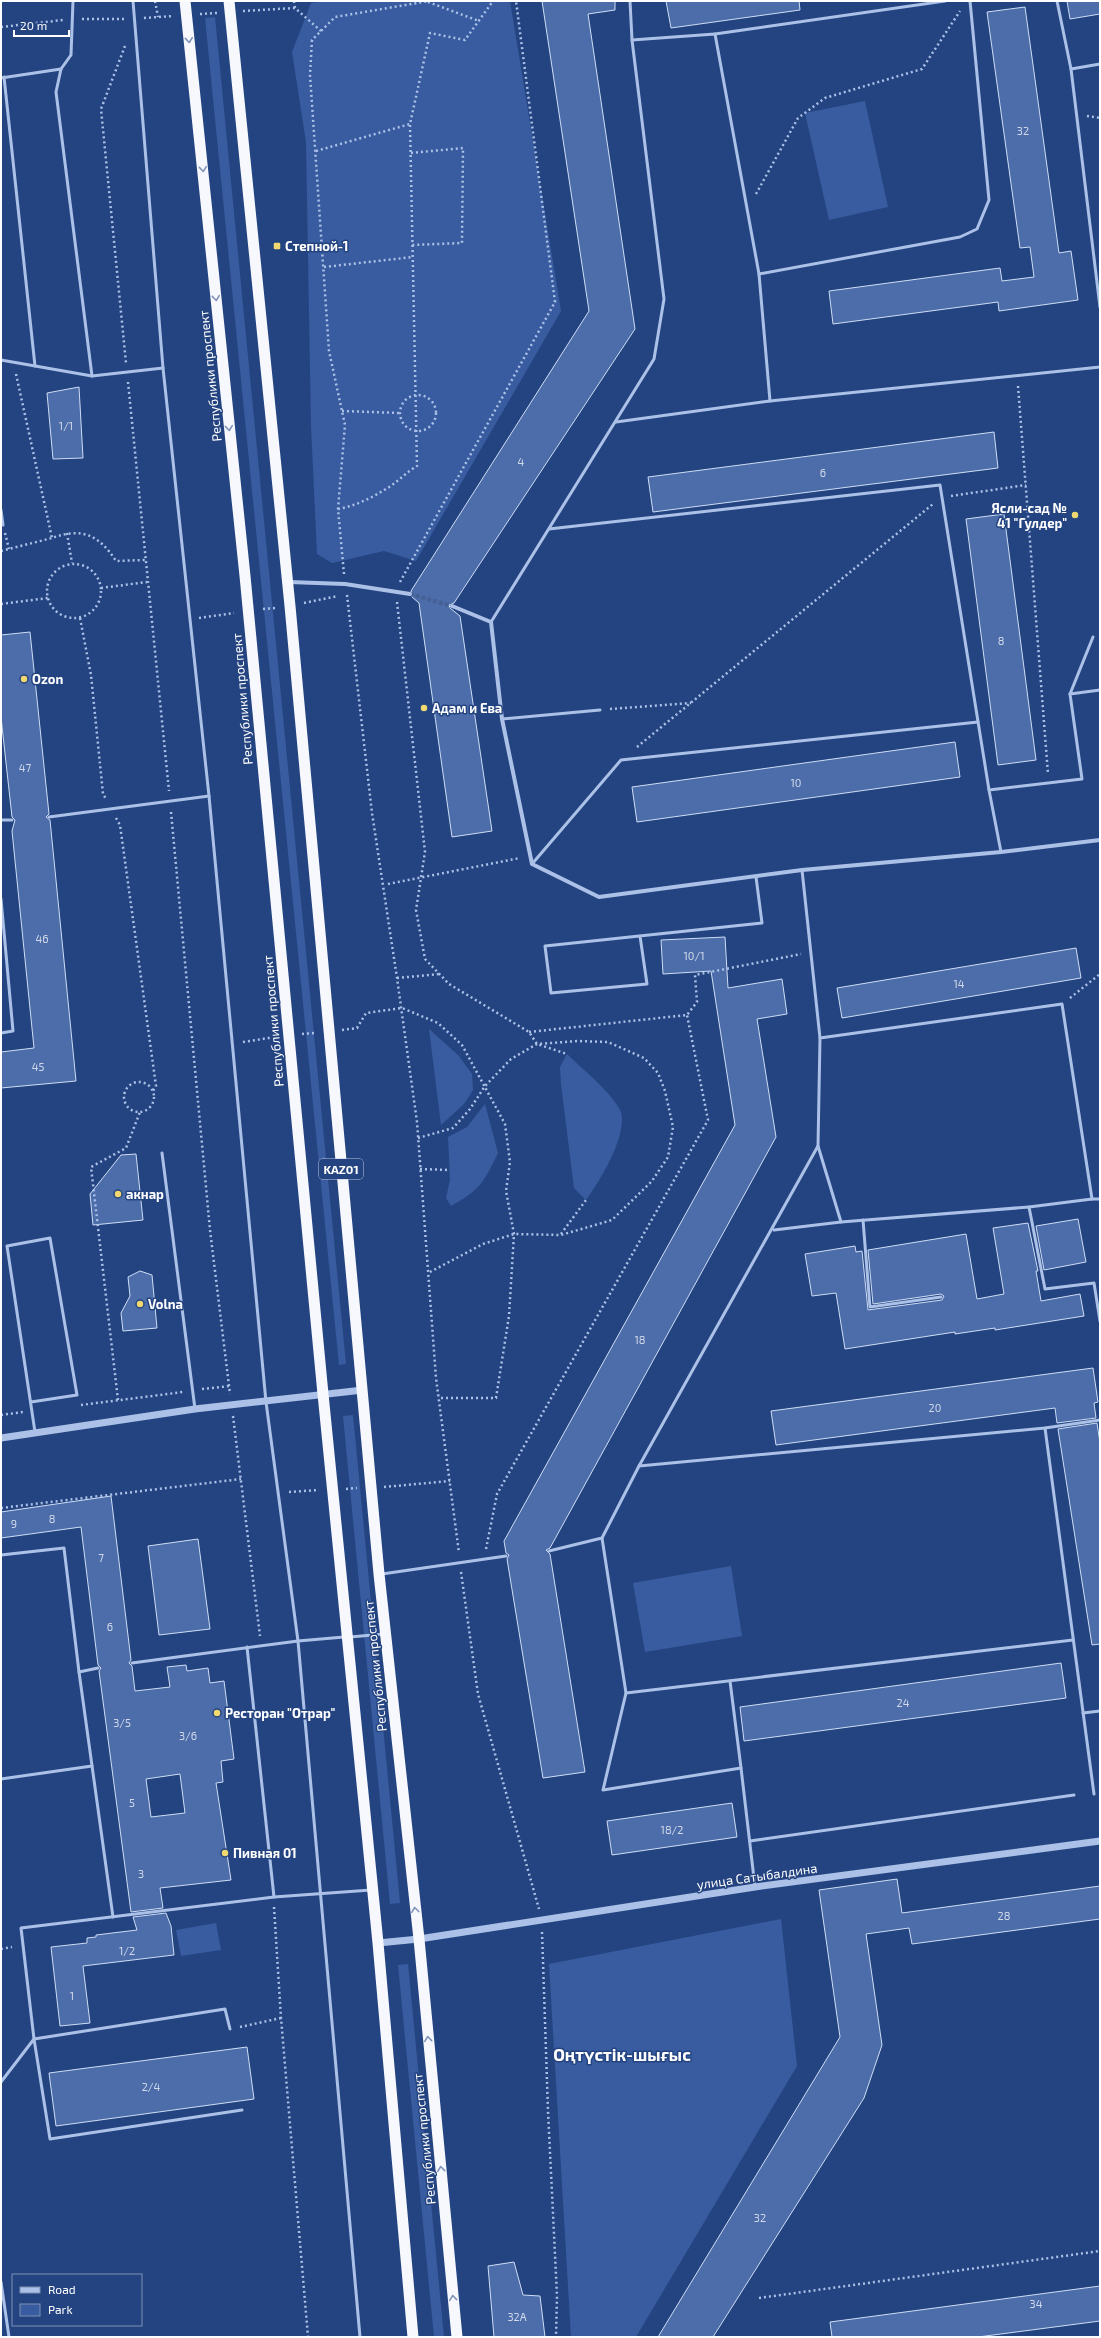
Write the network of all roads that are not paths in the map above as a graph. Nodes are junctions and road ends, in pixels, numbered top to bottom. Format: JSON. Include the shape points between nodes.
{"nodes":[{"id":1,"x":73,"y":1,"type":"edge"},
{"id":2,"x":133,"y":1,"type":"edge"},
{"id":3,"x":185,"y":1,"type":"edge"},
{"id":4,"x":229,"y":1,"type":"edge"},
{"id":5,"x":630,"y":1,"type":"edge"},
{"id":6,"x":945,"y":1,"type":"edge"},
{"id":7,"x":970,"y":1,"type":"edge"},
{"id":8,"x":1057,"y":1,"type":"edge"},
{"id":9,"x":715,"y":34,"type":"junction"},
{"id":10,"x":632,"y":40,"type":"junction"},
{"id":11,"x":1100,"y":64,"type":"edge"},
{"id":12,"x":61,"y":69,"type":"junction"},
{"id":13,"x":1071,"y":69,"type":"junction"},
{"id":14,"x":2,"y":77,"type":"edge"},
{"id":15,"x":759,"y":274,"type":"junction"},
{"id":16,"x":1098,"y":278,"type":"edge"},
{"id":17,"x":1100,"y":307,"type":"edge"},
{"id":18,"x":1,"y":360,"type":"edge"},
{"id":19,"x":34,"y":366,"type":"junction"},
{"id":20,"x":1100,"y":367,"type":"edge"},
{"id":21,"x":163,"y":368,"type":"junction"},
{"id":22,"x":92,"y":376,"type":"junction"},
{"id":23,"x":770,"y":401,"type":"junction"},
{"id":24,"x":616,"y":422,"type":"junction"},
{"id":25,"x":1,"y":510,"type":"edge"},
{"id":26,"x":3,"y":525,"type":"road end"},
{"id":27,"x":549,"y":529,"type":"junction"},
{"id":28,"x":288,"y":582,"type":"junction"},
{"id":29,"x":410,"y":594,"type":"tunnel mouth"},
{"id":30,"x":452,"y":606,"type":"tunnel mouth"},
{"id":31,"x":491,"y":622,"type":"junction"},
{"id":32,"x":1093,"y":636,"type":"dead end"},
{"id":33,"x":1100,"y":690,"type":"edge"},
{"id":34,"x":1070,"y":694,"type":"junction"},
{"id":35,"x":600,"y":710,"type":"road end"},
{"id":36,"x":502,"y":719,"type":"junction"},
{"id":37,"x":978,"y":722,"type":"junction"},
{"id":38,"x":989,"y":790,"type":"junction"},
{"id":39,"x":209,"y":796,"type":"junction"},
{"id":40,"x":49,"y":817,"type":"dead end"},
{"id":41,"x":1,"y":820,"type":"edge"},
{"id":42,"x":12,"y":820,"type":"dead end"},
{"id":43,"x":1100,"y":840,"type":"edge"},
{"id":44,"x":1001,"y":852,"type":"junction"},
{"id":45,"x":532,"y":864,"type":"junction"},
{"id":46,"x":802,"y":870,"type":"junction"},
{"id":47,"x":756,"y":877,"type":"junction"},
{"id":48,"x":1,"y":899,"type":"edge"},
{"id":49,"x":640,"y":936,"type":"junction"},
{"id":50,"x":1,"y":1033,"type":"edge"},
{"id":51,"x":820,"y":1038,"type":"junction"},
{"id":52,"x":818,"y":1146,"type":"junction"},
{"id":53,"x":162,"y":1153,"type":"dead end"},
{"id":54,"x":1092,"y":1199,"type":"junction"},
{"id":55,"x":1100,"y":1199,"type":"edge"},
{"id":56,"x":1029,"y":1207,"type":"junction"},
{"id":57,"x":863,"y":1220,"type":"junction"},
{"id":58,"x":841,"y":1222,"type":"junction"},
{"id":59,"x":773,"y":1230,"type":"junction"},
{"id":60,"x":941,"y":1297,"type":"dead end"},
{"id":61,"x":1100,"y":1321,"type":"edge"},
{"id":62,"x":363,"y":1390,"type":"junction"},
{"id":63,"x":323,"y":1394,"type":"junction"},
{"id":64,"x":31,"y":1402,"type":"junction"},
{"id":65,"x":266,"y":1402,"type":"junction"},
{"id":66,"x":196,"y":1409,"type":"junction"},
{"id":67,"x":1100,"y":1420,"type":"edge"},
{"id":68,"x":1045,"y":1428,"type":"junction"},
{"id":69,"x":35,"y":1433,"type":"junction"},
{"id":70,"x":1,"y":1438,"type":"edge"},
{"id":71,"x":639,"y":1466,"type":"junction"},
{"id":72,"x":602,"y":1538,"type":"junction"},
{"id":73,"x":549,"y":1552,"type":"dead end"},
{"id":74,"x":1,"y":1555,"type":"edge"},
{"id":75,"x":506,"y":1556,"type":"dead end"},
{"id":76,"x":379,"y":1574,"type":"junction"},
{"id":77,"x":385,"y":1634,"type":"junction"},
{"id":78,"x":348,"y":1637,"type":"junction"},
{"id":79,"x":1073,"y":1640,"type":"junction"},
{"id":80,"x":298,"y":1641,"type":"junction"},
{"id":81,"x":247,"y":1647,"type":"junction"},
{"id":82,"x":132,"y":1663,"type":"dead end"},
{"id":83,"x":98,"y":1668,"type":"dead end"},
{"id":84,"x":79,"y":1672,"type":"junction"},
{"id":85,"x":730,"y":1681,"type":"junction"},
{"id":86,"x":626,"y":1693,"type":"junction"},
{"id":87,"x":1100,"y":1710,"type":"edge"},
{"id":88,"x":1083,"y":1713,"type":"junction"},
{"id":89,"x":92,"y":1766,"type":"junction"},
{"id":90,"x":741,"y":1768,"type":"junction"},
{"id":91,"x":1,"y":1779,"type":"edge"},
{"id":92,"x":1094,"y":1794,"type":"dead end"},
{"id":93,"x":1074,"y":1795,"type":"dead end"},
{"id":94,"x":750,"y":1841,"type":"junction"},
{"id":95,"x":1100,"y":1841,"type":"edge"},
{"id":96,"x":755,"y":1887,"type":"junction"},
{"id":97,"x":372,"y":1890,"type":"junction"},
{"id":98,"x":320,"y":1894,"type":"junction"},
{"id":99,"x":274,"y":1897,"type":"junction"},
{"id":100,"x":113,"y":1917,"type":"junction"},
{"id":101,"x":419,"y":1939,"type":"junction"},
{"id":102,"x":378,"y":1943,"type":"junction"},
{"id":103,"x":230,"y":2029,"type":"road end"},
{"id":104,"x":34,"y":2039,"type":"junction"},
{"id":105,"x":1,"y":2082,"type":"edge"},
{"id":106,"x":242,"y":2110,"type":"dead end"},
{"id":107,"x":1,"y":2282,"type":"edge"},
{"id":108,"x":9,"y":2337,"type":"edge"},
{"id":109,"x":360,"y":2337,"type":"edge"},
{"id":110,"x":413,"y":2337,"type":"edge"},
{"id":111,"x":457,"y":2337,"type":"edge"}],
"edges":[{"from":1,"to":12,"type":"lane","via":[[71,56]]},
{"from":2,"to":21,"type":"lane"},
{"from":3,"to":63,"type":"highway","name":"Республики проспект","number":"KАZ01","one_way":true,"via":[[248,611]]},
{"from":4,"to":28,"type":"highway","name":"Республики проспект","number":"KАZ01"},
{"from":5,"to":10,"type":"lane"},
{"from":6,"to":9,"type":"lane"},
{"from":7,"to":15,"type":"lane","via":[[988,200],[977,229],[960,237]]},
{"from":8,"to":13,"type":"lane"},
{"from":9,"to":10,"type":"lane"},
{"from":9,"to":15,"type":"lane"},
{"from":10,"to":24,"type":"lane","via":[[664,299],[654,359]]},
{"from":11,"to":13,"type":"lane"},
{"from":12,"to":14,"type":"lane"},
{"from":12,"to":22,"type":"lane","via":[[56,92]]},
{"from":13,"to":16,"type":"lane"},
{"from":14,"to":19,"type":"lane"},
{"from":15,"to":23,"type":"lane"},
{"from":16,"to":17,"type":"lane"},
{"from":18,"to":19,"type":"lane"},
{"from":19,"to":22,"type":"lane"},
{"from":20,"to":23,"type":"lane"},
{"from":21,"to":22,"type":"lane"},
{"from":21,"to":39,"type":"lane"},
{"from":23,"to":24,"type":"lane"},
{"from":24,"to":27,"type":"lane"},
{"from":25,"to":26,"type":"lane"},
{"from":27,"to":31,"type":"lane"},
{"from":27,"to":37,"type":"lane","via":[[940,485]]},
{"from":28,"to":29,"type":"street","via":[[345,584]]},
{"from":28,"to":62,"type":"highway","name":"Республики проспект","number":"KАZ01"},
{"from":30,"to":31,"type":"street"},
{"from":31,"to":36,"type":"street"},
{"from":32,"to":34,"type":"lane"},
{"from":33,"to":34,"type":"lane"},
{"from":34,"to":38,"type":"lane","via":[[1082,779]]},
{"from":35,"to":36,"type":"lane"},
{"from":36,"to":45,"type":"street"},
{"from":37,"to":38,"type":"lane"},
{"from":37,"to":45,"type":"lane","via":[[621,760]]},
{"from":38,"to":44,"type":"lane"},
{"from":39,"to":40,"type":"lane"},
{"from":39,"to":65,"type":"lane"},
{"from":41,"to":42,"type":"lane"},
{"from":43,"to":44,"type":"street"},
{"from":44,"to":46,"type":"street"},
{"from":45,"to":47,"type":"street","via":[[599,897]]},
{"from":46,"to":47,"type":"street"},
{"from":46,"to":51,"type":"lane"},
{"from":47,"to":49,"type":"lane","via":[[762,923]]},
{"from":48,"to":50,"type":"lane","via":[[13,1031]]},
{"from":49,"to":49,"type":"lane","via":[[545,946],[551,992],[647,984]]},
{"from":51,"to":52,"type":"lane"},
{"from":51,"to":54,"type":"lane","via":[[1062,1004]]},
{"from":52,"to":58,"type":"lane"},
{"from":52,"to":59,"type":"lane"},
{"from":53,"to":66,"type":"lane"},
{"from":54,"to":55,"type":"lane"},
{"from":54,"to":56,"type":"lane"},
{"from":56,"to":57,"type":"lane"},
{"from":56,"to":61,"type":"lane","via":[[1045,1289],[1094,1283]]},
{"from":57,"to":58,"type":"lane"},
{"from":57,"to":60,"type":"lane","via":[[870,1307]]},
{"from":58,"to":59,"type":"lane"},
{"from":59,"to":71,"type":"lane"},
{"from":62,"to":63,"type":"street"},
{"from":62,"to":76,"type":"highway","name":"Республики проспект","number":"KАZ01"},
{"from":63,"to":65,"type":"street"},
{"from":63,"to":78,"type":"highway","name":"Республики проспект","number":"KАZ01"},
{"from":64,"to":64,"type":"lane","via":[[7,1246],[50,1238],[77,1395]]},
{"from":64,"to":69,"type":"lane"},
{"from":65,"to":66,"type":"street"},
{"from":65,"to":80,"type":"lane"},
{"from":66,"to":69,"type":"street"},
{"from":67,"to":68,"type":"lane"},
{"from":68,"to":71,"type":"lane"},
{"from":68,"to":79,"type":"lane"},
{"from":69,"to":70,"type":"street"},
{"from":71,"to":72,"type":"lane"},
{"from":72,"to":73,"type":"lane"},
{"from":72,"to":86,"type":"lane"},
{"from":74,"to":84,"type":"lane","via":[[64,1548]]},
{"from":75,"to":76,"type":"lane"},
{"from":76,"to":77,"type":"highway","name":"Республики проспект","number":"KАZ01"},
{"from":77,"to":78,"type":"lane"},
{"from":101,"to":77,"type":"highway","name":"Республики проспект","number":"KАZ01","one_way":true},
{"from":78,"to":80,"type":"lane"},
{"from":78,"to":97,"type":"highway","name":"Республики проспект","number":"KАZ01"},
{"from":79,"to":85,"type":"lane"},
{"from":79,"to":88,"type":"lane"},
{"from":80,"to":81,"type":"lane"},
{"from":80,"to":98,"type":"lane"},
{"from":81,"to":82,"type":"lane"},
{"from":81,"to":99,"type":"lane"},
{"from":83,"to":84,"type":"lane"},
{"from":84,"to":89,"type":"lane"},
{"from":85,"to":86,"type":"lane"},
{"from":85,"to":90,"type":"lane"},
{"from":86,"to":90,"type":"lane","via":[[603,1790]]},
{"from":87,"to":88,"type":"lane"},
{"from":88,"to":92,"type":"lane"},
{"from":89,"to":91,"type":"lane"},
{"from":89,"to":100,"type":"lane"},
{"from":90,"to":94,"type":"lane"},
{"from":93,"to":94,"type":"lane"},
{"from":94,"to":96,"type":"lane"},
{"from":95,"to":96,"type":"street","name":"улица Сатыбалдина"},
{"from":96,"to":101,"type":"street","name":"улица Сатыбалдина"},
{"from":97,"to":98,"type":"lane"},
{"from":97,"to":102,"type":"highway","name":"Республики проспект","number":"KАZ01"},
{"from":98,"to":99,"type":"lane"},
{"from":98,"to":109,"type":"lane"},
{"from":99,"to":100,"type":"lane"},
{"from":100,"to":104,"type":"lane","via":[[21,1928]]},
{"from":101,"to":102,"type":"street"},
{"from":111,"to":101,"type":"highway","name":"Республики проспект","number":"KАZ01","one_way":true},
{"from":102,"to":110,"type":"highway","name":"Республики проспект","number":"KАZ01"},
{"from":103,"to":104,"type":"lane","via":[[226,2009]]},
{"from":104,"to":105,"type":"lane"},
{"from":104,"to":106,"type":"lane","via":[[50,2139]]},
{"from":107,"to":108,"type":"lane"}]}
